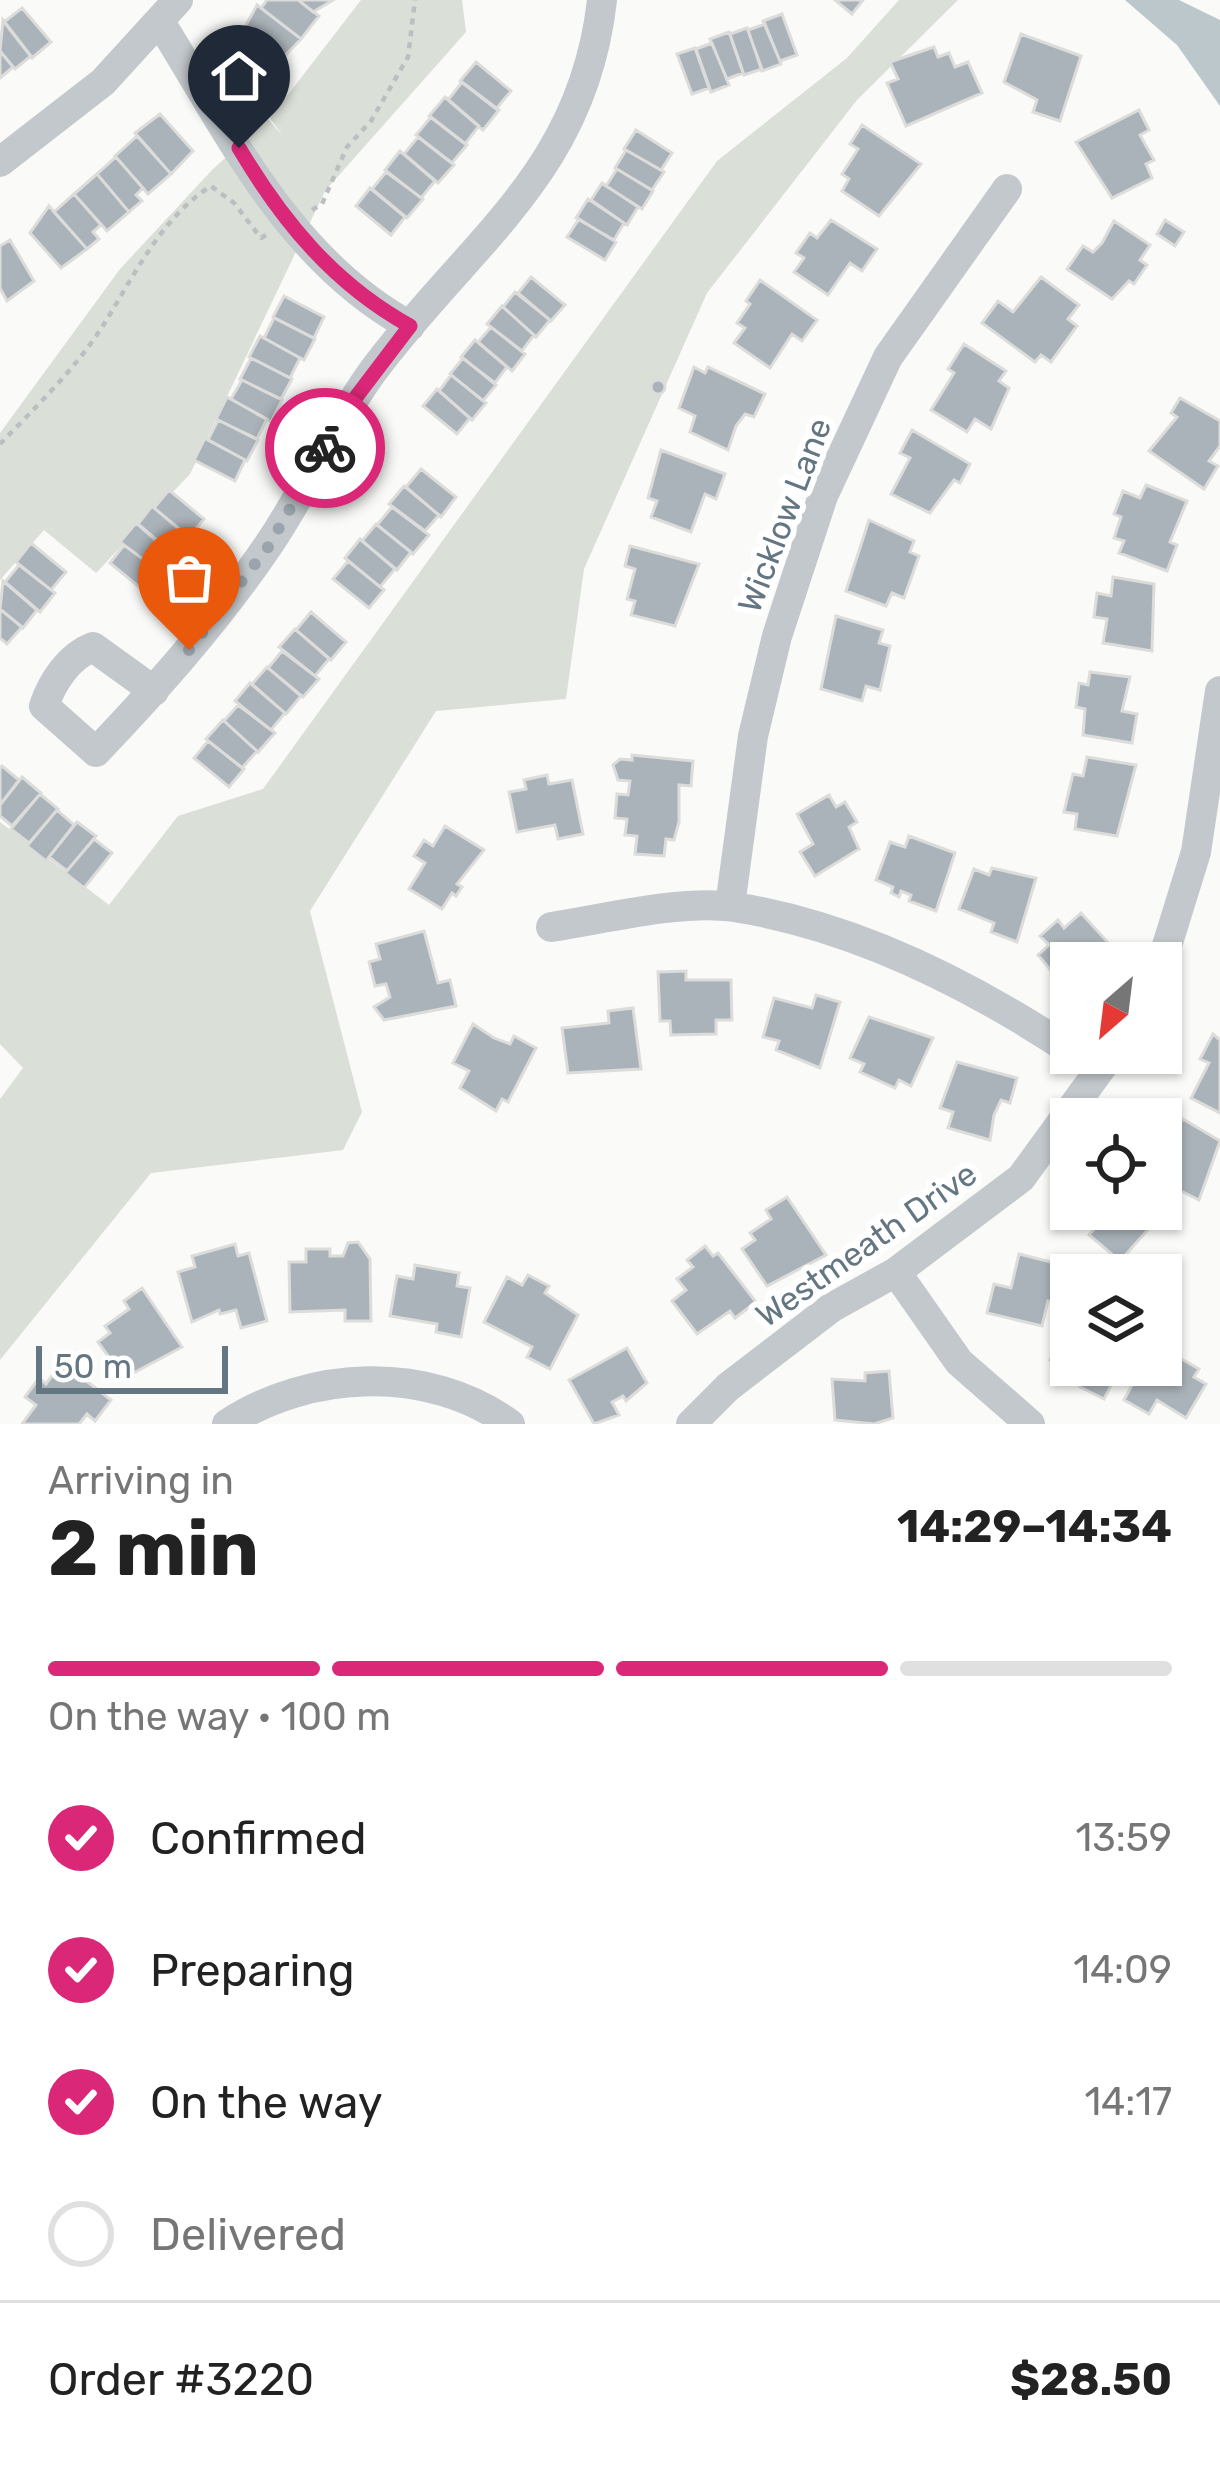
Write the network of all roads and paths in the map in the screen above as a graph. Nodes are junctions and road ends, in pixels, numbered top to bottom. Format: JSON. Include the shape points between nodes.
{"nodes":[{"id":1,"x":416,"y":0,"type":"edge"},
{"id":2,"x":602,"y":0,"type":"edge"},
{"id":3,"x":169,"y":11,"type":"edge"},
{"id":4,"x":0,"y":162,"type":"edge"},
{"id":5,"x":1007,"y":189,"type":"dead end"},
{"id":6,"x":290,"y":225,"type":"junction"},
{"id":7,"x":410,"y":326,"type":"junction"},
{"id":8,"x":0,"y":445,"type":"edge"},
{"id":9,"x":154,"y":691,"type":"junction"},
{"id":10,"x":1220,"y":691,"type":"edge"},
{"id":11,"x":1208,"y":855,"type":"edge"},
{"id":12,"x":730,"y":906,"type":"junction"},
{"id":13,"x":551,"y":927,"type":"dead end"},
{"id":14,"x":1171,"y":942,"type":"edge"},
{"id":15,"x":1050,"y":1037,"type":"edge"},
{"id":16,"x":1097,"y":1074,"type":"edge"},
{"id":17,"x":896,"y":1272,"type":"junction"},
{"id":18,"x":226,"y":1424,"type":"edge"},
{"id":19,"x":510,"y":1424,"type":"edge"},
{"id":20,"x":691,"y":1424,"type":"edge"},
{"id":21,"x":1030,"y":1424,"type":"edge"}],
"edges":[{"from":1,"to":6,"type":"path","via":[[408,57],[337,163],[322,204]]},
{"from":2,"to":7,"type":"street","via":[[588,80],[566,133]]},
{"from":3,"to":4,"type":"street","via":[[70,110]]},
{"from":3,"to":6,"type":"street"},
{"from":5,"to":12,"type":"street","name":"Wicklow Lane","via":[[888,357],[823,496],[753,736]]},
{"from":6,"to":7,"type":"street","via":[[346,284]]},
{"from":6,"to":8,"type":"path","via":[[261,238],[212,186],[188,201],[136,262],[103,326]]},
{"from":7,"to":9,"type":"street","via":[[350,405],[268,547]]},
{"from":9,"to":9,"type":"street","via":[[93,646],[51,686],[44,706],[96,752]]},
{"from":10,"to":11,"type":"street"},
{"from":11,"to":14,"type":"street"},
{"from":12,"to":13,"type":"street"},
{"from":12,"to":15,"type":"street","via":[[920,965]]},
{"from":16,"to":17,"type":"street","name":"Westmeath Drive","via":[[1021,1178]]},
{"from":17,"to":20,"type":"street","name":"Westmeath Drive","via":[[831,1308]]},
{"from":17,"to":21,"type":"street","via":[[959,1362]]},
{"from":18,"to":19,"type":"street","via":[[310,1384],[375,1381],[435,1390]]}]}
